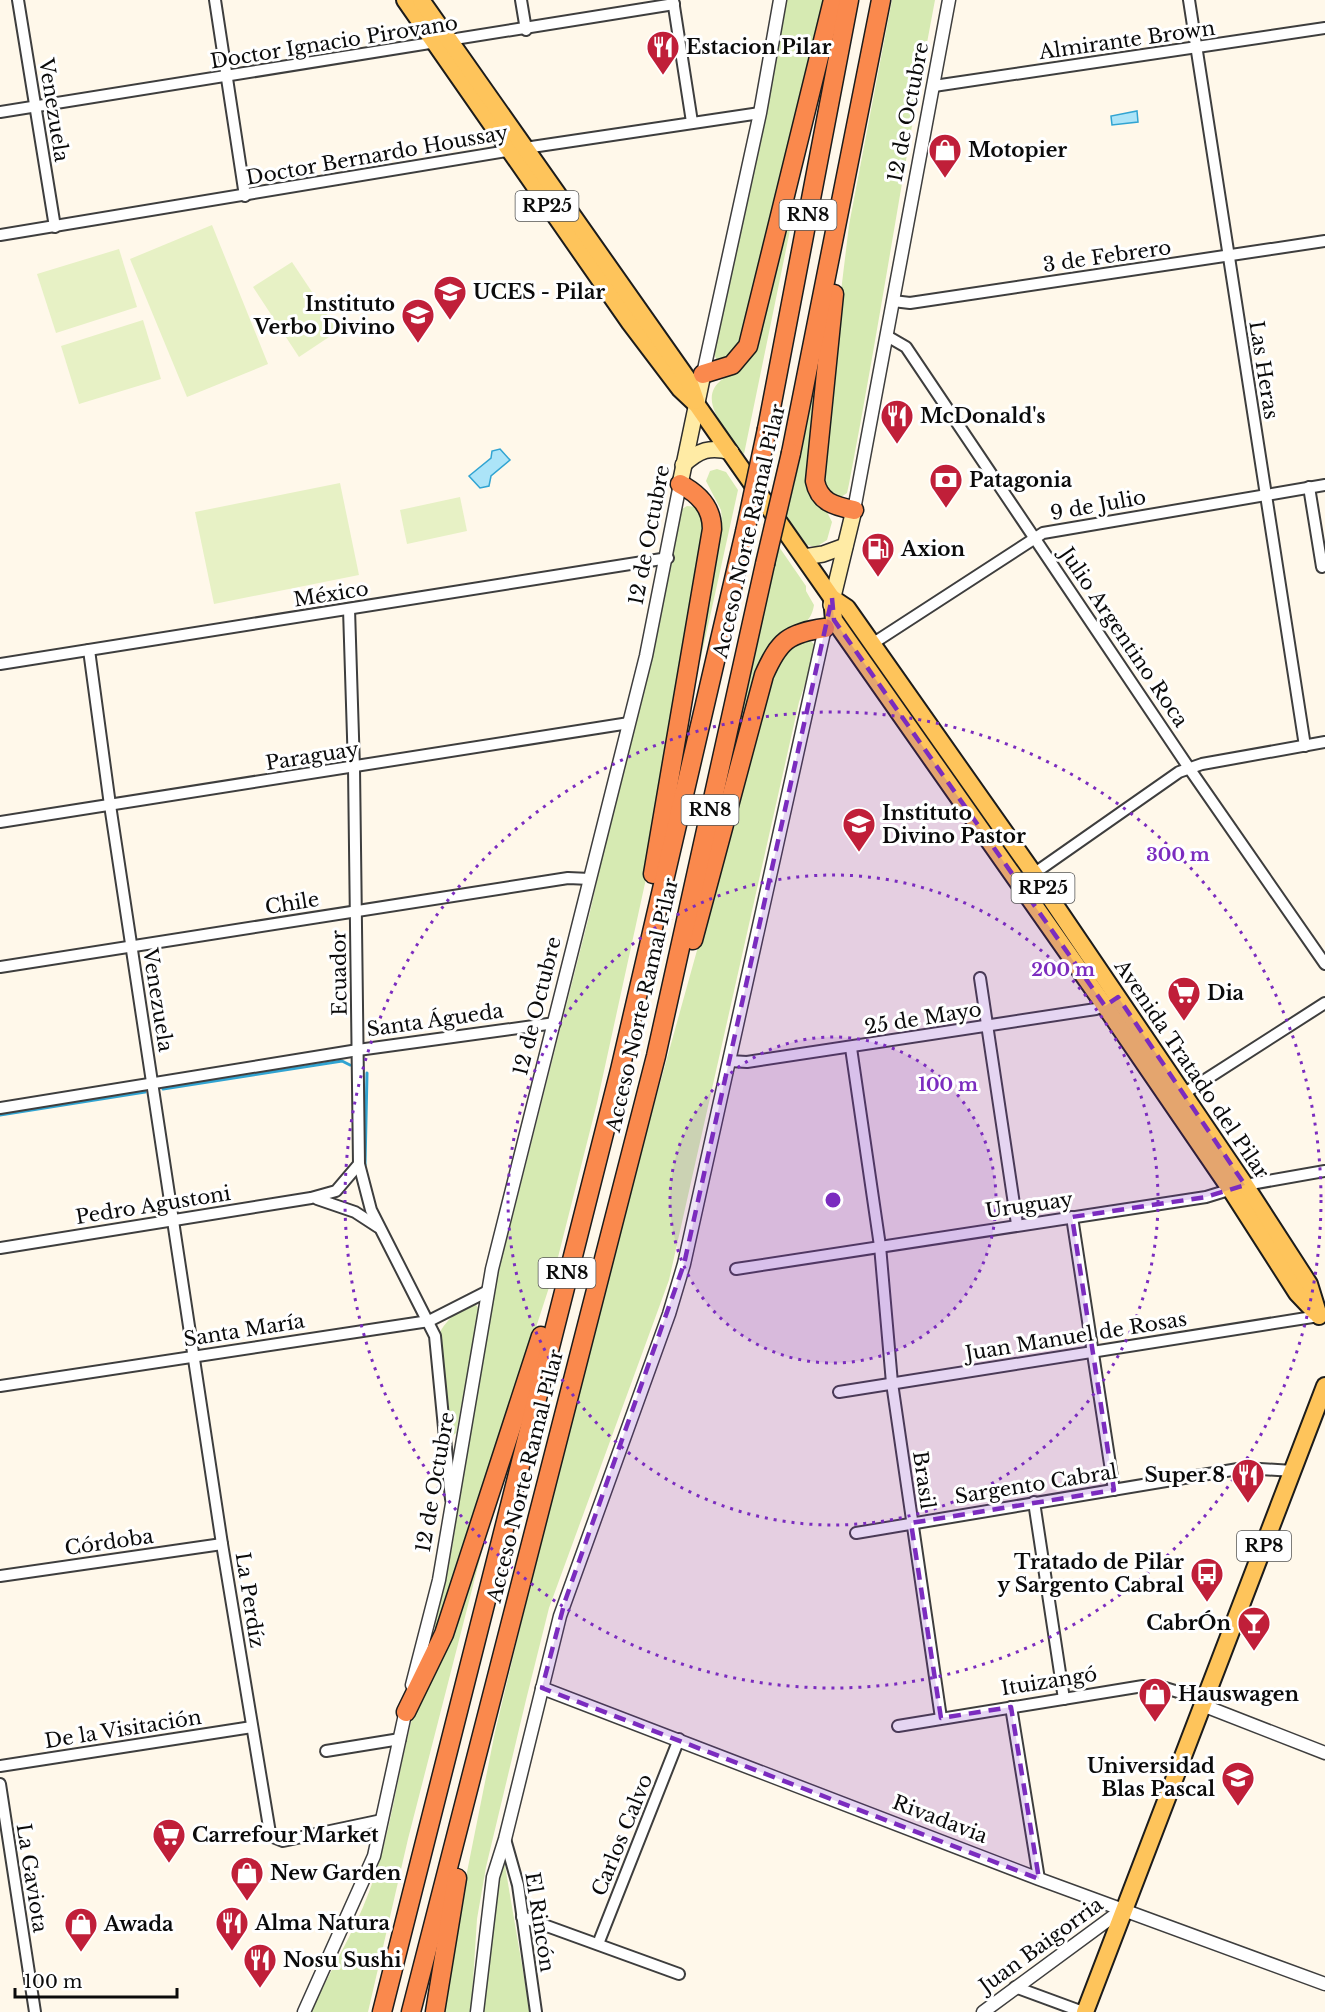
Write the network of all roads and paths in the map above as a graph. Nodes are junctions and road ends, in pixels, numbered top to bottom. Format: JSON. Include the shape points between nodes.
{"nodes":[{"id":1,"x":18,"y":0,"type":"edge"},
{"id":2,"x":215,"y":0,"type":"edge"},
{"id":3,"x":405,"y":0,"type":"edge"},
{"id":4,"x":421,"y":0,"type":"edge"},
{"id":5,"x":521,"y":0,"type":"edge"},
{"id":6,"x":780,"y":0,"type":"edge"},
{"id":7,"x":833,"y":0,"type":"edge"},
{"id":8,"x":849,"y":0,"type":"edge"},
{"id":9,"x":881,"y":0,"type":"edge"},
{"id":10,"x":950,"y":0,"type":"edge"},
{"id":11,"x":1189,"y":0,"type":"edge"},
{"id":12,"x":674,"y":2,"type":"edge"},
{"id":13,"x":1325,"y":28,"type":"edge"},
{"id":14,"x":526,"y":30,"type":"junction"},
{"id":15,"x":442,"y":43,"type":"junction"},
{"id":16,"x":1196,"y":48,"type":"junction"},
{"id":17,"x":227,"y":77,"type":"junction"},
{"id":18,"x":934,"y":86,"type":"junction"},
{"id":19,"x":36,"y":107,"type":"junction"},
{"id":20,"x":0,"y":112,"type":"edge"},
{"id":21,"x":760,"y":113,"type":"junction"},
{"id":22,"x":692,"y":122,"type":"junction"},
{"id":23,"x":857,"y":126,"type":"junction"},
{"id":24,"x":517,"y":149,"type":"junction"},
{"id":25,"x":245,"y":196,"type":"junction"},
{"id":26,"x":55,"y":226,"type":"junction"},
{"id":27,"x":0,"y":235,"type":"edge"},
{"id":28,"x":1325,"y":241,"type":"edge"},
{"id":29,"x":1229,"y":256,"type":"junction"},
{"id":30,"x":893,"y":302,"type":"junction"},
{"id":31,"x":887,"y":336,"type":"junction"},
{"id":32,"x":703,"y":374,"type":"junction"},
{"id":33,"x":697,"y":405,"type":"junction"},
{"id":34,"x":731,"y":452,"type":"junction"},
{"id":35,"x":683,"y":466,"type":"junction"},
{"id":36,"x":680,"y":484,"type":"junction"},
{"id":37,"x":1325,"y":485,"type":"edge"},
{"id":38,"x":1308,"y":487,"type":"junction"},
{"id":39,"x":1265,"y":494,"type":"junction"},
{"id":40,"x":854,"y":510,"type":"junction"},
{"id":41,"x":1035,"y":537,"type":"junction"},
{"id":42,"x":845,"y":546,"type":"junction"},
{"id":43,"x":804,"y":557,"type":"junction"},
{"id":44,"x":668,"y":558,"type":"junction"},
{"id":45,"x":1322,"y":567,"type":"dead end"},
{"id":46,"x":832,"y":598,"type":"junction"},
{"id":47,"x":349,"y":609,"type":"junction"},
{"id":48,"x":825,"y":628,"type":"junction"},
{"id":49,"x":872,"y":644,"type":"junction"},
{"id":50,"x":89,"y":650,"type":"junction"},
{"id":51,"x":0,"y":664,"type":"edge"},
{"id":52,"x":629,"y":723,"type":"junction"},
{"id":53,"x":1325,"y":742,"type":"edge"},
{"id":54,"x":1305,"y":746,"type":"junction"},
{"id":55,"x":354,"y":768,"type":"junction"},
{"id":56,"x":1189,"y":768,"type":"junction"},
{"id":57,"x":110,"y":805,"type":"junction"},
{"id":58,"x":0,"y":822,"type":"edge"},
{"id":59,"x":1034,"y":874,"type":"junction"},
{"id":60,"x":590,"y":879,"type":"junction"},
{"id":61,"x":1019,"y":884,"type":"junction"},
{"id":62,"x":355,"y":911,"type":"junction"},
{"id":63,"x":131,"y":946,"type":"junction"},
{"id":64,"x":1325,"y":964,"type":"edge"},
{"id":65,"x":0,"y":968,"type":"edge"},
{"id":66,"x":980,"y":978,"type":"dead end"},
{"id":67,"x":1112,"y":1001,"type":"junction"},
{"id":68,"x":1325,"y":1003,"type":"edge"},
{"id":69,"x":555,"y":1023,"type":"junction"},
{"id":70,"x":986,"y":1026,"type":"junction"},
{"id":71,"x":851,"y":1048,"type":"junction"},
{"id":72,"x":358,"y":1050,"type":"junction"},
{"id":73,"x":656,"y":1056,"type":"junction"},
{"id":74,"x":729,"y":1061,"type":"junction"},
{"id":75,"x":620,"y":1070,"type":"junction"},
{"id":76,"x":153,"y":1084,"type":"junction"},
{"id":77,"x":1177,"y":1099,"type":"junction"},
{"id":78,"x":0,"y":1108,"type":"edge"},
{"id":79,"x":359,"y":1164,"type":"junction"},
{"id":80,"x":1325,"y":1171,"type":"edge"},
{"id":81,"x":343,"y":1184,"type":"junction"},
{"id":82,"x":1238,"y":1187,"type":"junction"},
{"id":83,"x":365,"y":1191,"type":"junction"},
{"id":84,"x":311,"y":1198,"type":"junction"},
{"id":85,"x":346,"y":1208,"type":"junction"},
{"id":86,"x":1072,"y":1217,"type":"junction"},
{"id":87,"x":174,"y":1220,"type":"junction"},
{"id":88,"x":1017,"y":1224,"type":"junction"},
{"id":89,"x":381,"y":1229,"type":"junction"},
{"id":90,"x":880,"y":1246,"type":"junction"},
{"id":91,"x":0,"y":1248,"type":"edge"},
{"id":92,"x":570,"y":1262,"type":"junction"},
{"id":93,"x":736,"y":1269,"type":"dead end"},
{"id":94,"x":488,"y":1292,"type":"junction"},
{"id":95,"x":429,"y":1321,"type":"junction"},
{"id":96,"x":1322,"y":1321,"type":"edge"},
{"id":97,"x":1092,"y":1350,"type":"junction"},
{"id":98,"x":195,"y":1356,"type":"junction"},
{"id":99,"x":892,"y":1383,"type":"junction"},
{"id":100,"x":0,"y":1386,"type":"edge"},
{"id":101,"x":1325,"y":1386,"type":"edge"},
{"id":102,"x":839,"y":1392,"type":"dead end"},
{"id":103,"x":443,"y":1437,"type":"junction"},
{"id":104,"x":464,"y":1439,"type":"junction"},
{"id":105,"x":1293,"y":1471,"type":"junction"},
{"id":106,"x":1114,"y":1490,"type":"junction"},
{"id":107,"x":1034,"y":1502,"type":"junction"},
{"id":108,"x":452,"y":1505,"type":"junction"},
{"id":109,"x":911,"y":1523,"type":"junction"},
{"id":110,"x":856,"y":1533,"type":"dead end"},
{"id":111,"x":222,"y":1544,"type":"junction"},
{"id":112,"x":0,"y":1576,"type":"edge"},
{"id":113,"x":542,"y":1688,"type":"junction"},
{"id":114,"x":1064,"y":1699,"type":"junction"},
{"id":115,"x":1203,"y":1702,"type":"junction"},
{"id":116,"x":1011,"y":1707,"type":"junction"},
{"id":117,"x":406,"y":1712,"type":"junction"},
{"id":118,"x":941,"y":1718,"type":"junction"},
{"id":119,"x":898,"y":1726,"type":"dead end"},
{"id":120,"x":252,"y":1727,"type":"junction"},
{"id":121,"x":400,"y":1739,"type":"junction"},
{"id":122,"x":679,"y":1739,"type":"junction"},
{"id":123,"x":326,"y":1751,"type":"dead end"},
{"id":124,"x":1325,"y":1753,"type":"edge"},
{"id":125,"x":477,"y":1755,"type":"junction"},
{"id":126,"x":0,"y":1766,"type":"edge"},
{"id":127,"x":0,"y":1784,"type":"edge"},
{"id":128,"x":382,"y":1820,"type":"junction"},
{"id":129,"x":505,"y":1839,"type":"junction"},
{"id":130,"x":1039,"y":1879,"type":"junction"},
{"id":131,"x":1123,"y":1909,"type":"junction"},
{"id":132,"x":522,"y":1917,"type":"junction"},
{"id":133,"x":598,"y":1944,"type":"junction"},
{"id":134,"x":679,"y":1974,"type":"dead end"},
{"id":135,"x":1325,"y":1984,"type":"edge"},
{"id":136,"x":1015,"y":1987,"type":"junction"},
{"id":137,"x":35,"y":2012,"type":"edge"},
{"id":138,"x":304,"y":2012,"type":"edge"},
{"id":139,"x":382,"y":2012,"type":"edge"},
{"id":140,"x":411,"y":2012,"type":"edge"},
{"id":141,"x":435,"y":2012,"type":"edge"},
{"id":142,"x":477,"y":2012,"type":"edge"},
{"id":143,"x":536,"y":2012,"type":"edge"},
{"id":144,"x":982,"y":2012,"type":"edge"},
{"id":145,"x":1084,"y":2012,"type":"edge"}],
"edges":[{"from":1,"to":19,"type":"street","name":"Venezuela"},
{"from":2,"to":17,"type":"street"},
{"from":3,"to":15,"type":"main road","number":"RP25"},
{"from":4,"to":15,"type":"main road","number":"RP25"},
{"from":5,"to":14,"type":"street"},
{"from":6,"to":21,"type":"street","name":"12 de Octubre"},
{"from":7,"to":32,"type":"highway","via":[[748,346],[732,365]]},
{"from":8,"to":75,"type":"highway","name":"Acceso Norte Ramal Pilar","number":"RN8","bridge":true,"via":[[745,532]]},
{"from":9,"to":23,"type":"highway","name":"Acceso Norte Ramal Pilar","number":"RN8"},
{"from":10,"to":18,"type":"street","name":"12 de Octubre"},
{"from":11,"to":16,"type":"street","name":"Las Heras"},
{"from":12,"to":14,"type":"street","name":"Doctor Ignacio Pirovano"},
{"from":12,"to":22,"type":"street"},
{"from":13,"to":16,"type":"street","name":"Almirante Brown"},
{"from":14,"to":15,"type":"street","name":"Doctor Ignacio Pirovano"},
{"from":15,"to":17,"type":"street","name":"Doctor Ignacio Pirovano"},
{"from":15,"to":24,"type":"main road","number":"RP25"},
{"from":16,"to":18,"type":"street","name":"Almirante Brown"},
{"from":16,"to":29,"type":"street","name":"Las Heras"},
{"from":17,"to":19,"type":"street","name":"Doctor Ignacio Pirovano"},
{"from":17,"to":25,"type":"street"},
{"from":18,"to":30,"type":"street","name":"12 de Octubre"},
{"from":19,"to":20,"type":"street","name":"Doctor Ignacio Pirovano"},
{"from":19,"to":26,"type":"street","name":"Venezuela"},
{"from":21,"to":22,"type":"street","name":"Doctor Bernardo Houssay"},
{"from":21,"to":32,"type":"street","name":"12 de Octubre"},
{"from":22,"to":24,"type":"street","name":"Doctor Bernardo Houssay"},
{"from":23,"to":40,"type":"highway","via":[[833,301],[815,477],[818,492],[827,502]]},
{"from":23,"to":73,"type":"highway","name":"Acceso Norte Ramal Pilar","number":"RN8","bridge":true,"via":[[791,453]]},
{"from":24,"to":25,"type":"street","name":"Doctor Bernardo Houssay"},
{"from":24,"to":33,"type":"main road","number":"RP25","via":[[688,381]]},
{"from":25,"to":26,"type":"street","name":"Doctor Bernardo Houssay"},
{"from":26,"to":27,"type":"street","name":"Doctor Bernardo Houssay"},
{"from":28,"to":29,"type":"street","name":"3 de Febrero"},
{"from":29,"to":30,"type":"street","name":"3 de Febrero","via":[[910,303]]},
{"from":29,"to":39,"type":"street","name":"Las Heras"},
{"from":30,"to":31,"type":"street","name":"12 de Octubre"},
{"from":31,"to":40,"type":"street","name":"12 de Octubre"},
{"from":31,"to":41,"type":"street","name":"Julio Argentino Roca","via":[[906,347]]},
{"from":32,"to":33,"type":"main road","name":"12 de Octubre"},
{"from":33,"to":34,"type":"main road","number":"RP25"},
{"from":33,"to":35,"type":"main road","name":"12 de Octubre"},
{"from":34,"to":35,"type":"main road","via":[[706,449]]},
{"from":34,"to":43,"type":"main road","number":"RP25"},
{"from":35,"to":36,"type":"main road","name":"12 de Octubre"},
{"from":36,"to":44,"type":"street","name":"12 de Octubre"},
{"from":36,"to":75,"type":"highway","via":[[695,493],[708,509],[711,538]]},
{"from":37,"to":38,"type":"street","name":"9 de Julio"},
{"from":38,"to":39,"type":"street","name":"9 de Julio"},
{"from":38,"to":45,"type":"street"},
{"from":39,"to":41,"type":"street","name":"9 de Julio"},
{"from":39,"to":54,"type":"street","name":"Las Heras"},
{"from":40,"to":42,"type":"main road","name":"12 de Octubre"},
{"from":41,"to":49,"type":"street","name":"9 de Julio"},
{"from":41,"to":56,"type":"street","name":"Julio Argentino Roca"},
{"from":42,"to":43,"type":"main road"},
{"from":42,"to":46,"type":"main road","name":"12 de Octubre"},
{"from":43,"to":46,"type":"main road","number":"RP25"},
{"from":44,"to":47,"type":"street","name":"México"},
{"from":44,"to":52,"type":"street","name":"12 de Octubre"},
{"from":46,"to":48,"type":"main road","name":"12 de Octubre"},
{"from":46,"to":49,"type":"main road","name":"Avenida Tratado del Pilar","number":"RP25","via":[[847,608]]},
{"from":46,"to":61,"type":"main road","name":"Avenida Tratado del Pilar","number":"RP25","via":[[834,620]]},
{"from":47,"to":50,"type":"street","name":"México"},
{"from":47,"to":55,"type":"street","name":"Ecuador"},
{"from":48,"to":73,"type":"highway","via":[[787,638],[764,675],[688,959]]},
{"from":48,"to":74,"type":"street","name":"12 de Octubre"},
{"from":49,"to":59,"type":"main road","name":"Avenida Tratado del Pilar","number":"RP25"},
{"from":50,"to":51,"type":"street","name":"México"},
{"from":50,"to":57,"type":"street","name":"Venezuela"},
{"from":52,"to":55,"type":"street","name":"Paraguay"},
{"from":52,"to":60,"type":"street","name":"12 de Octubre"},
{"from":53,"to":54,"type":"street"},
{"from":54,"to":56,"type":"street"},
{"from":55,"to":57,"type":"street","name":"Paraguay"},
{"from":55,"to":62,"type":"street","name":"Ecuador"},
{"from":56,"to":59,"type":"street"},
{"from":56,"to":64,"type":"street","name":"Julio Argentino Roca"},
{"from":57,"to":58,"type":"street","name":"Paraguay"},
{"from":57,"to":63,"type":"street","name":"Venezuela"},
{"from":59,"to":61,"type":"street"},
{"from":59,"to":67,"type":"main road","name":"Avenida Tratado del Pilar","number":"RP25"},
{"from":60,"to":62,"type":"street","name":"Chile","via":[[568,878]]},
{"from":60,"to":69,"type":"street","name":"12 de Octubre"},
{"from":61,"to":67,"type":"main road","name":"Avenida Tratado del Pilar","number":"RP25"},
{"from":62,"to":63,"type":"street","name":"Chile"},
{"from":62,"to":72,"type":"street","name":"Ecuador"},
{"from":63,"to":65,"type":"street","name":"Chile"},
{"from":63,"to":76,"type":"street","name":"Venezuela"},
{"from":66,"to":70,"type":"street"},
{"from":67,"to":70,"type":"street","name":"25 de Mayo"},
{"from":67,"to":77,"type":"main road","name":"Avenida Tratado del Pilar","number":"RP25"},
{"from":68,"to":77,"type":"street"},
{"from":69,"to":72,"type":"street","name":"Santa Águeda"},
{"from":69,"to":94,"type":"street","name":"12 de Octubre"},
{"from":70,"to":71,"type":"street","name":"25 de Mayo"},
{"from":70,"to":88,"type":"street"},
{"from":71,"to":74,"type":"street","name":"25 de Mayo"},
{"from":71,"to":90,"type":"street","name":"Brasil"},
{"from":72,"to":76,"type":"street","name":"Santa Águeda"},
{"from":72,"to":79,"type":"street","name":"Ecuador"},
{"from":73,"to":125,"type":"highway","name":"Acceso Norte Ramal Pilar","number":"RN8"},
{"from":74,"to":113,"type":"street","name":"12 de Octubre","via":[[676,1290],[568,1591]]},
{"from":75,"to":92,"type":"highway","name":"Acceso Norte Ramal Pilar","number":"RN8"},
{"from":76,"to":78,"type":"street","name":"Santa Águeda"},
{"from":76,"to":87,"type":"street","name":"Venezuela"},
{"from":77,"to":82,"type":"main road","name":"Avenida Tratado del Pilar","number":"RP25"},
{"from":79,"to":81,"type":"street"},
{"from":79,"to":83,"type":"street","name":"Ecuador"},
{"from":80,"to":82,"type":"street","name":"Uruguay"},
{"from":81,"to":83,"type":"street","via":[[352,1180]]},
{"from":81,"to":84,"type":"street","name":"Pedro Agustoni"},
{"from":81,"to":85,"type":"street"},
{"from":82,"to":86,"type":"street","name":"Uruguay","via":[[1206,1197]]},
{"from":82,"to":96,"type":"main road","name":"Avenida Tratado del Pilar","number":"RP25","via":[[1297,1293]]},
{"from":83,"to":85,"type":"street","via":[[360,1204]]},
{"from":83,"to":89,"type":"street","name":"Ecuador"},
{"from":84,"to":85,"type":"street","name":"Pedro Agustoni"},
{"from":84,"to":87,"type":"street","name":"Pedro Agustoni"},
{"from":85,"to":89,"type":"street","name":"Pedro Agustoni"},
{"from":86,"to":88,"type":"street","name":"Uruguay"},
{"from":86,"to":97,"type":"street"},
{"from":87,"to":91,"type":"street","name":"Pedro Agustoni"},
{"from":87,"to":98,"type":"street","name":"Venezuela"},
{"from":88,"to":90,"type":"street","name":"Uruguay"},
{"from":89,"to":95,"type":"street","name":"Ecuador"},
{"from":90,"to":93,"type":"street","name":"Uruguay"},
{"from":90,"to":99,"type":"street","name":"Brasil"},
{"from":92,"to":117,"type":"highway","via":[[537,1344],[444,1634]]},
{"from":92,"to":139,"type":"highway","name":"Acceso Norte Ramal Pilar","number":"RN8"},
{"from":94,"to":95,"type":"street","name":"Santa María"},
{"from":94,"to":104,"type":"street","name":"12 de Octubre"},
{"from":95,"to":98,"type":"street","name":"Santa María"},
{"from":95,"to":103,"type":"street","name":"Ecuador","via":[[435,1336]]},
{"from":96,"to":97,"type":"street","name":"Juan Manuel de Rosas"},
{"from":97,"to":99,"type":"street","name":"Juan Manuel de Rosas"},
{"from":97,"to":106,"type":"street"},
{"from":98,"to":100,"type":"street","name":"Santa María"},
{"from":98,"to":111,"type":"street","name":"La Perdíz"},
{"from":99,"to":102,"type":"street","name":"Juan Manuel de Rosas"},
{"from":99,"to":109,"type":"street","name":"Brasil"},
{"from":101,"to":105,"type":"main road","number":"RP8"},
{"from":103,"to":104,"type":"street"},
{"from":103,"to":108,"type":"street","name":"Ecuador"},
{"from":104,"to":108,"type":"street","name":"12 de Octubre"},
{"from":105,"to":106,"type":"street","name":"Sargento Cabral","via":[[1244,1468]]},
{"from":105,"to":115,"type":"main road","number":"RP8"},
{"from":106,"to":107,"type":"street","name":"Sargento Cabral"},
{"from":107,"to":109,"type":"street","name":"Sargento Cabral"},
{"from":107,"to":114,"type":"street"},
{"from":108,"to":117,"type":"street","name":"12 de Octubre","via":[[439,1580]]},
{"from":109,"to":110,"type":"street","name":"Sargento Cabral"},
{"from":109,"to":118,"type":"street","name":"Brasil"},
{"from":111,"to":112,"type":"street","name":"Córdoba"},
{"from":111,"to":120,"type":"street","name":"La Perdíz"},
{"from":113,"to":122,"type":"street","name":"Rivadavia"},
{"from":113,"to":129,"type":"street","name":"12 de Octubre"},
{"from":114,"to":115,"type":"street","name":"Ituizangó","via":[[1154,1686]]},
{"from":114,"to":116,"type":"street","name":"Ituizangó"},
{"from":115,"to":124,"type":"street","name":"Ituizangó"},
{"from":115,"to":131,"type":"main road","number":"RP8"},
{"from":116,"to":118,"type":"street","name":"Ituizangó"},
{"from":116,"to":130,"type":"street"},
{"from":117,"to":121,"type":"street","name":"12 de Octubre"},
{"from":118,"to":119,"type":"street","name":"Ituizangó"},
{"from":120,"to":126,"type":"street","name":"De la Visitación"},
{"from":120,"to":128,"type":"street","name":"La Perdíz","via":[[273,1837],[283,1841]]},
{"from":121,"to":123,"type":"street"},
{"from":121,"to":128,"type":"street","name":"12 de Octubre"},
{"from":122,"to":130,"type":"street","name":"Rivadavia"},
{"from":122,"to":133,"type":"street","name":"Carlos Calvo"},
{"from":125,"to":140,"type":"highway","name":"Acceso Norte Ramal Pilar","number":"RN8"},
{"from":125,"to":141,"type":"highway"},
{"from":127,"to":137,"type":"street","name":"La Gaviota"},
{"from":128,"to":138,"type":"street","name":"12 de Octubre","via":[[366,1874]]},
{"from":129,"to":132,"type":"street","name":"El Rincón"},
{"from":129,"to":142,"type":"street","name":"12 de Octubre","via":[[488,1901]]},
{"from":130,"to":131,"type":"street","name":"Rivadavia"},
{"from":131,"to":135,"type":"street","name":"Rivadavia"},
{"from":131,"to":136,"type":"street","name":"Juan Baigorria"},
{"from":131,"to":145,"type":"main road","number":"RP8"},
{"from":132,"to":133,"type":"street"},
{"from":132,"to":143,"type":"street","name":"El Rincón"},
{"from":133,"to":134,"type":"street"},
{"from":136,"to":144,"type":"street","name":"Juan Baigorria"},
{"from":136,"to":145,"type":"street"}]}
